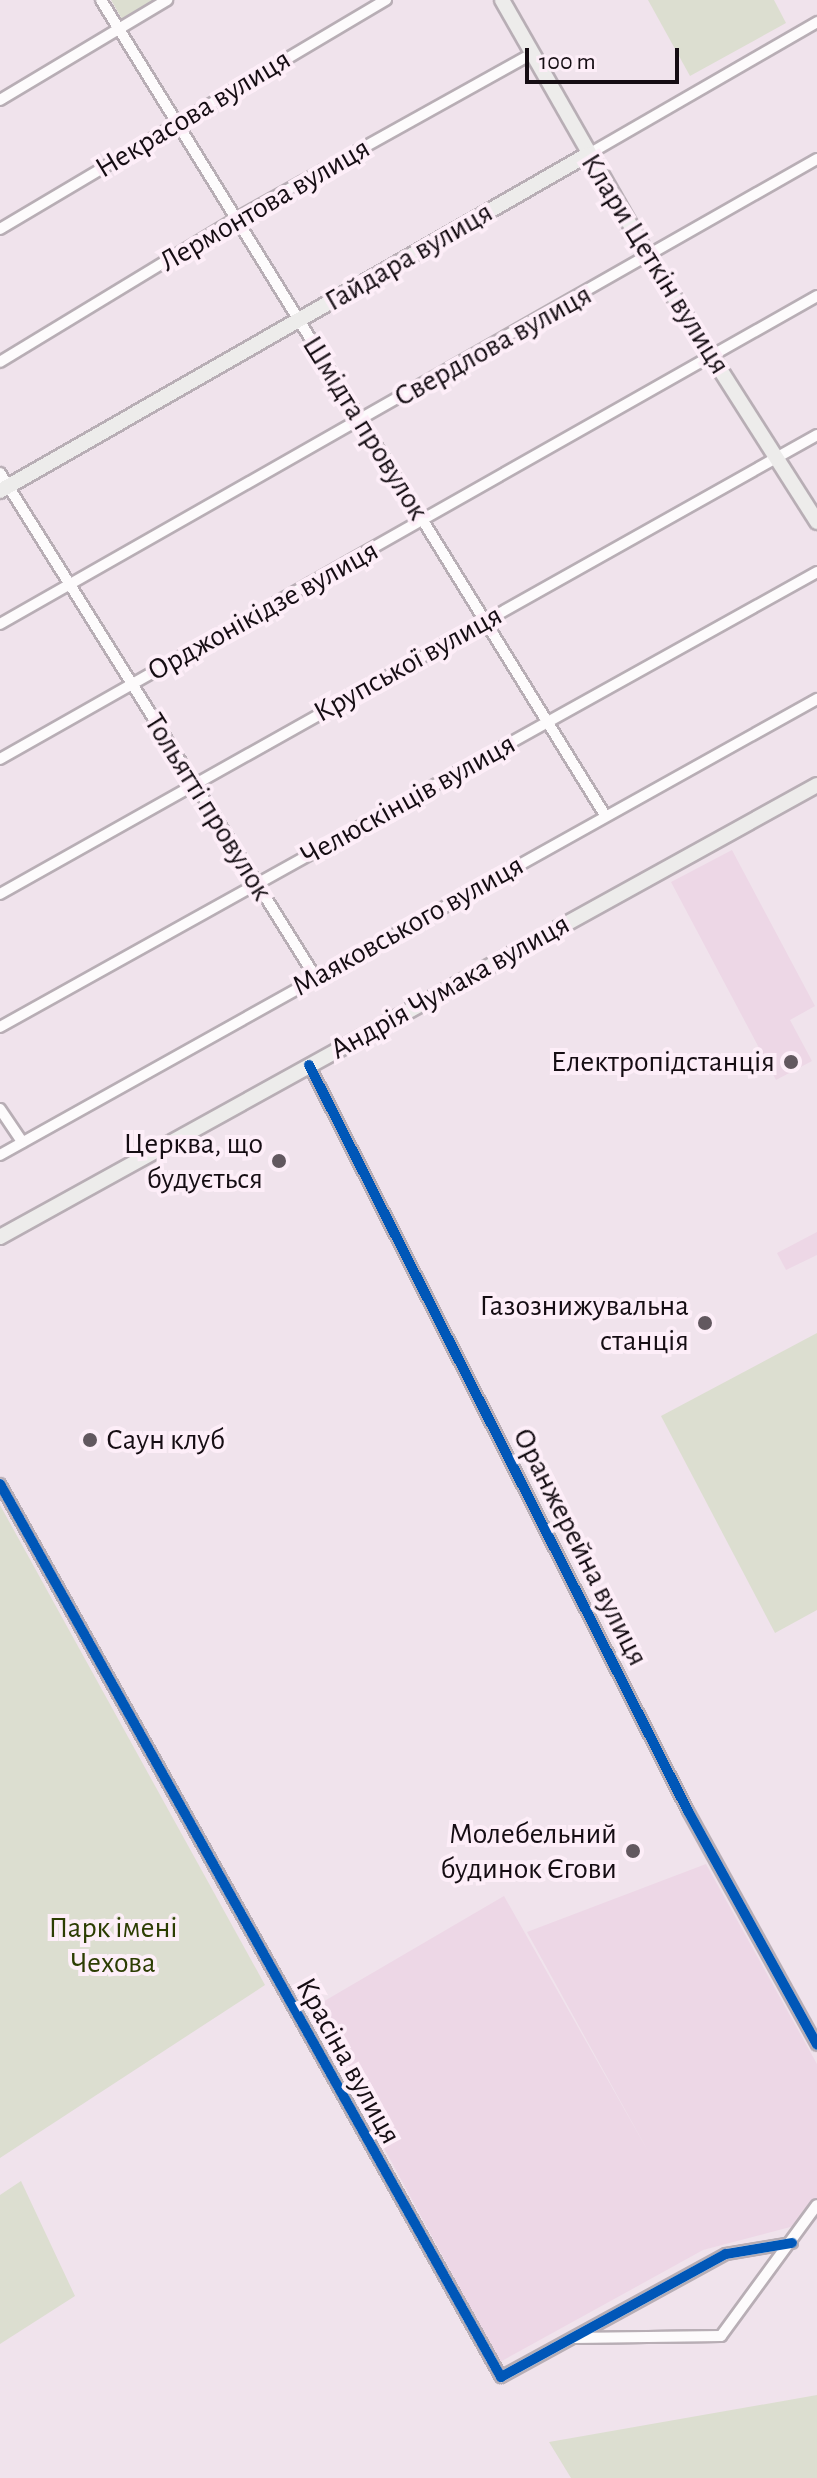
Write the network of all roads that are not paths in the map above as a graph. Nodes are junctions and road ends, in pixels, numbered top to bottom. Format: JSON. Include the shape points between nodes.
{"nodes":[{"id":1,"x":101,"y":0,"type":"edge"},
{"id":2,"x":167,"y":0,"type":"edge"},
{"id":3,"x":386,"y":0,"type":"edge"},
{"id":4,"x":502,"y":0,"type":"edge"},
{"id":5,"x":817,"y":22,"type":"edge"},
{"id":6,"x":119,"y":29,"type":"junction"},
{"id":7,"x":532,"y":54,"type":"junction"},
{"id":8,"x":0,"y":100,"type":"edge"},
{"id":9,"x":176,"y":124,"type":"junction"},
{"id":10,"x":587,"y":155,"type":"junction"},
{"id":11,"x":817,"y":159,"type":"edge"},
{"id":12,"x":237,"y":218,"type":"junction"},
{"id":13,"x":0,"y":229,"type":"edge"},
{"id":14,"x":649,"y":258,"type":"junction"},
{"id":15,"x":817,"y":296,"type":"edge"},
{"id":16,"x":298,"y":322,"type":"junction"},
{"id":17,"x":711,"y":356,"type":"junction"},
{"id":18,"x":0,"y":362,"type":"edge"},
{"id":19,"x":360,"y":422,"type":"junction"},
{"id":20,"x":817,"y":435,"type":"edge"},
{"id":21,"x":778,"y":457,"type":"junction"},
{"id":22,"x":0,"y":473,"type":"edge"},
{"id":23,"x":4,"y":488,"type":"edge"},
{"id":24,"x":424,"y":520,"type":"junction"},
{"id":25,"x":817,"y":522,"type":"edge"},
{"id":26,"x":817,"y":572,"type":"edge"},
{"id":27,"x":71,"y":584,"type":"junction"},
{"id":28,"x":486,"y":621,"type":"junction"},
{"id":29,"x":0,"y":624,"type":"edge"},
{"id":30,"x":131,"y":685,"type":"junction"},
{"id":31,"x":817,"y":699,"type":"edge"},
{"id":32,"x":547,"y":722,"type":"junction"},
{"id":33,"x":0,"y":759,"type":"edge"},
{"id":34,"x":194,"y":784,"type":"junction"},
{"id":35,"x":817,"y":785,"type":"edge"},
{"id":36,"x":605,"y":815,"type":"junction"},
{"id":37,"x":256,"y":884,"type":"junction"},
{"id":38,"x":0,"y":894,"type":"edge"},
{"id":39,"x":316,"y":978,"type":"junction"},
{"id":40,"x":0,"y":1027,"type":"edge"},
{"id":41,"x":309,"y":1065,"type":"junction"},
{"id":42,"x":0,"y":1109,"type":"edge"},
{"id":43,"x":22,"y":1142,"type":"junction"},
{"id":44,"x":0,"y":1155,"type":"edge"},
{"id":45,"x":0,"y":1237,"type":"edge"},
{"id":46,"x":0,"y":1484,"type":"edge"},
{"id":47,"x":817,"y":2045,"type":"edge"},
{"id":48,"x":817,"y":2205,"type":"edge"},
{"id":49,"x":792,"y":2243,"type":"junction"},
{"id":50,"x":571,"y":2338,"type":"junction"}],
"edges":[{"from":1,"to":6,"type":"street","name":"Шмідта провулок"},
{"from":2,"to":6,"type":"street"},
{"from":3,"to":9,"type":"street","name":"Некрасова вулиця"},
{"from":4,"to":7,"type":"street","name":"Клари Цеткін вулиця"},
{"from":5,"to":10,"type":"street","name":"Гайдара вулиця"},
{"from":6,"to":8,"type":"street"},
{"from":6,"to":9,"type":"street","name":"Шмідта провулок"},
{"from":7,"to":10,"type":"street","name":"Клари Цеткін вулиця"},
{"from":7,"to":12,"type":"street","name":"Лермонтова вулиця"},
{"from":9,"to":12,"type":"street","name":"Шмідта провулок"},
{"from":9,"to":13,"type":"street","name":"Некрасова вулиця"},
{"from":10,"to":14,"type":"street","name":"Клари Цеткін вулиця"},
{"from":10,"to":16,"type":"street","name":"Гайдара вулиця"},
{"from":11,"to":14,"type":"street","name":"Свердлова вулиця"},
{"from":12,"to":16,"type":"street","name":"Шмідта провулок"},
{"from":12,"to":18,"type":"street","name":"Лермонтова вулиця"},
{"from":14,"to":17,"type":"street","name":"Клари Цеткін вулиця"},
{"from":14,"to":19,"type":"street","name":"Свердлова вулиця"},
{"from":15,"to":17,"type":"street","name":"Орджонікідзе вулиця"},
{"from":16,"to":19,"type":"street","name":"Шмідта провулок"},
{"from":16,"to":23,"type":"street","name":"Гайдара вулиця"},
{"from":17,"to":21,"type":"street","name":"Клари Цеткін вулиця"},
{"from":17,"to":24,"type":"street","name":"Орджонікідзе вулиця"},
{"from":19,"to":24,"type":"street","name":"Шмідта провулок"},
{"from":19,"to":27,"type":"street","name":"Свердлова вулиця"},
{"from":20,"to":21,"type":"street","name":"Крупської вулиця"},
{"from":21,"to":25,"type":"street","name":"Клари Цеткін вулиця"},
{"from":21,"to":28,"type":"street","name":"Крупської вулиця"},
{"from":22,"to":23,"type":"street","name":"Тольятті провулок"},
{"from":23,"to":27,"type":"street","name":"Тольятті провулок"},
{"from":24,"to":28,"type":"street","name":"Шмідта провулок"},
{"from":24,"to":30,"type":"street","name":"Орджонікідзе вулиця"},
{"from":26,"to":32,"type":"street","name":"Челюскінців вулиця"},
{"from":27,"to":29,"type":"street","name":"Свердлова вулиця"},
{"from":27,"to":30,"type":"street","name":"Тольятті провулок"},
{"from":28,"to":32,"type":"street","name":"Шмідта провулок"},
{"from":28,"to":34,"type":"street","name":"Крупської вулиця"},
{"from":30,"to":33,"type":"street","name":"Орджонікідзе вулиця"},
{"from":30,"to":34,"type":"street","name":"Тольятті провулок"},
{"from":31,"to":36,"type":"street","name":"Маяковського вулиця"},
{"from":32,"to":36,"type":"street","name":"Шмідта провулок"},
{"from":32,"to":37,"type":"street","name":"Челюскінців вулиця"},
{"from":34,"to":37,"type":"street","name":"Тольятті провулок"},
{"from":34,"to":38,"type":"street","name":"Крупської вулиця"},
{"from":35,"to":41,"type":"street","name":"Андрія Чумака вулиця"},
{"from":36,"to":39,"type":"street","name":"Маяковського вулиця"},
{"from":37,"to":39,"type":"street","name":"Тольятті провулок"},
{"from":37,"to":40,"type":"street","name":"Челюскінців вулиця"},
{"from":39,"to":43,"type":"street","name":"Маяковського вулиця"},
{"from":41,"to":45,"type":"street","name":"Андрія Чумака вулиця"},
{"from":41,"to":47,"type":"street","name":"Оранжерейна вулиця","via":[[682,1801]]},
{"from":42,"to":43,"type":"street"},
{"from":43,"to":44,"type":"street","name":"Маяковського вулиця"},
{"from":46,"to":50,"type":"street","name":"Красіна вулиця","via":[[501,2377]]},
{"from":48,"to":49,"type":"street"},
{"from":49,"to":50,"type":"street","name":"Красіна вулиця","via":[[726,2254]]},
{"from":49,"to":50,"type":"street","via":[[721,2336]]}]}
